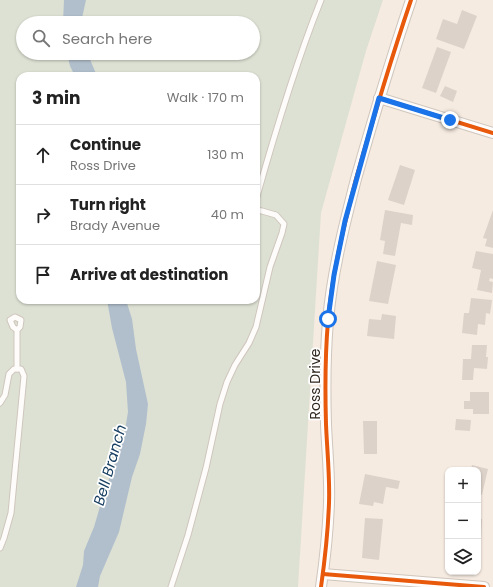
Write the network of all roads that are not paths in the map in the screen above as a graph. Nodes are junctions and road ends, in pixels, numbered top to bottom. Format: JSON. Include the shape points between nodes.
{"nodes":[{"id":1,"x":321,"y":0,"type":"edge"},
{"id":2,"x":411,"y":0,"type":"edge"},
{"id":3,"x":379,"y":98,"type":"junction"},
{"id":4,"x":493,"y":133,"type":"edge"},
{"id":5,"x":260,"y":186,"type":"edge"},
{"id":6,"x":260,"y":211,"type":"edge"},
{"id":7,"x":17,"y":330,"type":"dead end"},
{"id":8,"x":17,"y":369,"type":"junction"},
{"id":9,"x":0,"y":402,"type":"edge"},
{"id":10,"x":0,"y":548,"type":"edge"},
{"id":11,"x":323,"y":574,"type":"junction"},
{"id":12,"x":171,"y":587,"type":"edge"},
{"id":13,"x":321,"y":587,"type":"edge"},
{"id":14,"x":484,"y":587,"type":"edge"}],
"edges":[{"from":1,"to":5,"type":"lane","via":[[305,40]]},
{"from":2,"to":3,"type":"street","name":"Ross Drive"},
{"from":3,"to":4,"type":"street"},
{"from":3,"to":11,"type":"street","name":"Ross Drive","via":[[345,221],[328,319],[325,390],[329,502]]},
{"from":6,"to":12,"type":"lane","via":[[276,215],[284,224],[282,233],[270,267],[256,327],[226,382],[188,535]]},
{"from":7,"to":8,"type":"lane"},
{"from":8,"to":9,"type":"lane","via":[[9,374],[5,395]]},
{"from":8,"to":10,"type":"lane","via":[[21,369],[24,376],[11,513]]},
{"from":11,"to":13,"type":"street","name":"Ross Drive"},
{"from":11,"to":14,"type":"street"}]}
